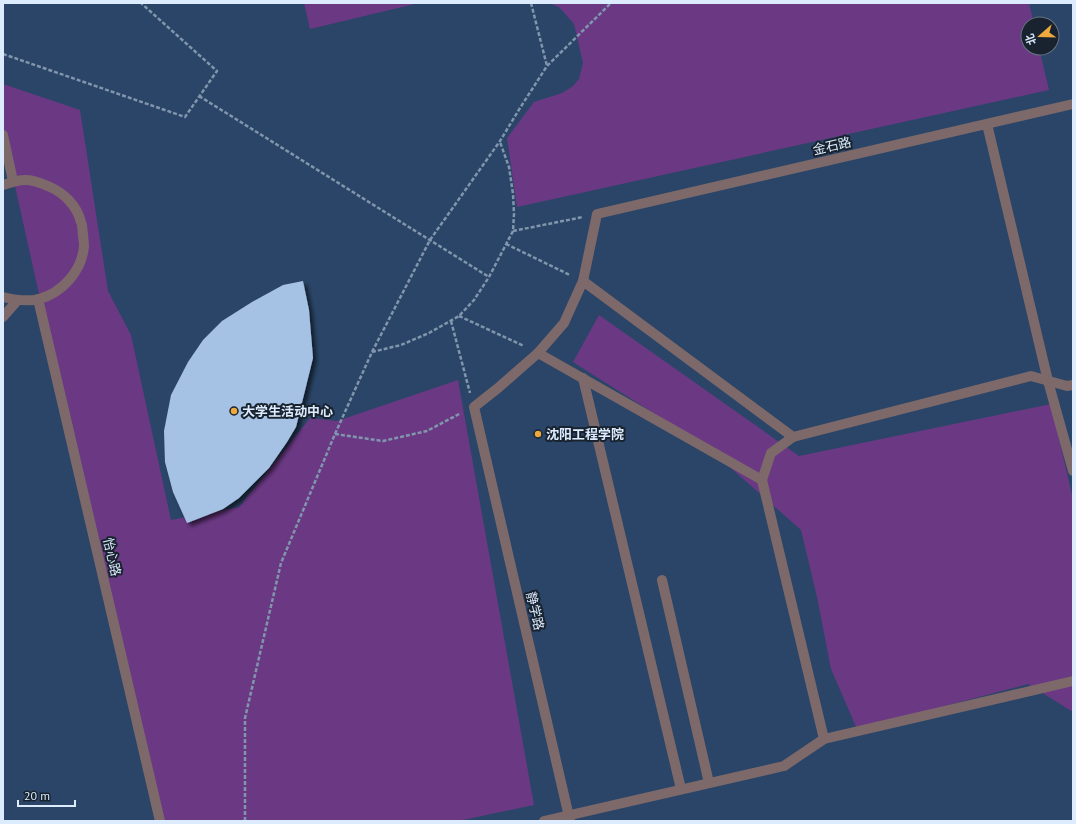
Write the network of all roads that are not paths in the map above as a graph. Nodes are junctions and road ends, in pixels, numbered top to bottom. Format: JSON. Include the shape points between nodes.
{"nodes":[{"id":1,"x":1073,"y":104,"type":"edge"},
{"id":2,"x":987,"y":124,"type":"junction"},
{"id":3,"x":3,"y":135,"type":"edge"},
{"id":4,"x":14,"y":181,"type":"junction"},
{"id":5,"x":3,"y":185,"type":"edge"},
{"id":6,"x":583,"y":281,"type":"junction"},
{"id":7,"x":3,"y":297,"type":"edge"},
{"id":8,"x":38,"y":300,"type":"junction"},
{"id":9,"x":17,"y":301,"type":"junction"},
{"id":10,"x":3,"y":317,"type":"edge"},
{"id":11,"x":538,"y":353,"type":"junction"},
{"id":12,"x":583,"y":378,"type":"junction"},
{"id":13,"x":1048,"y":381,"type":"junction"},
{"id":14,"x":1073,"y":385,"type":"edge"},
{"id":15,"x":793,"y":437,"type":"junction"},
{"id":16,"x":1073,"y":471,"type":"edge"},
{"id":17,"x":762,"y":480,"type":"junction"},
{"id":18,"x":662,"y":580,"type":"dead end"},
{"id":19,"x":1073,"y":681,"type":"edge"},
{"id":20,"x":824,"y":739,"type":"junction"},
{"id":21,"x":709,"y":783,"type":"junction"},
{"id":22,"x":681,"y":789,"type":"junction"},
{"id":23,"x":569,"y":818,"type":"edge"},
{"id":24,"x":160,"y":821,"type":"edge"},
{"id":25,"x":544,"y":821,"type":"edge"}],
"edges":[{"from":1,"to":2,"type":"street","name":"金石路"},
{"from":2,"to":6,"type":"street","name":"金石路","via":[[597,214]]},
{"from":2,"to":13,"type":"street"},
{"from":3,"to":4,"type":"street"},
{"from":4,"to":5,"type":"street"},
{"from":4,"to":8,"type":"street","via":[[37,181],[59,191],[73,204],[82,222],[84,246],[79,266],[65,285]]},
{"from":6,"to":11,"type":"street","via":[[564,323]]},
{"from":6,"to":15,"type":"street"},
{"from":7,"to":9,"type":"street"},
{"from":8,"to":9,"type":"street"},
{"from":8,"to":24,"type":"street","name":"怡心路"},
{"from":9,"to":10,"type":"street"},
{"from":11,"to":12,"type":"street"},
{"from":11,"to":23,"type":"street","name":"静学路","via":[[474,407]]},
{"from":12,"to":17,"type":"street"},
{"from":12,"to":22,"type":"street"},
{"from":13,"to":14,"type":"street"},
{"from":13,"to":15,"type":"street","via":[[1031,376]]},
{"from":13,"to":16,"type":"street"},
{"from":15,"to":17,"type":"street","via":[[771,453]]},
{"from":17,"to":20,"type":"street"},
{"from":18,"to":21,"type":"street"},
{"from":19,"to":20,"type":"street"},
{"from":20,"to":21,"type":"street","via":[[784,766]]},
{"from":21,"to":22,"type":"street"},
{"from":22,"to":23,"type":"street"},
{"from":23,"to":25,"type":"street"}]}
